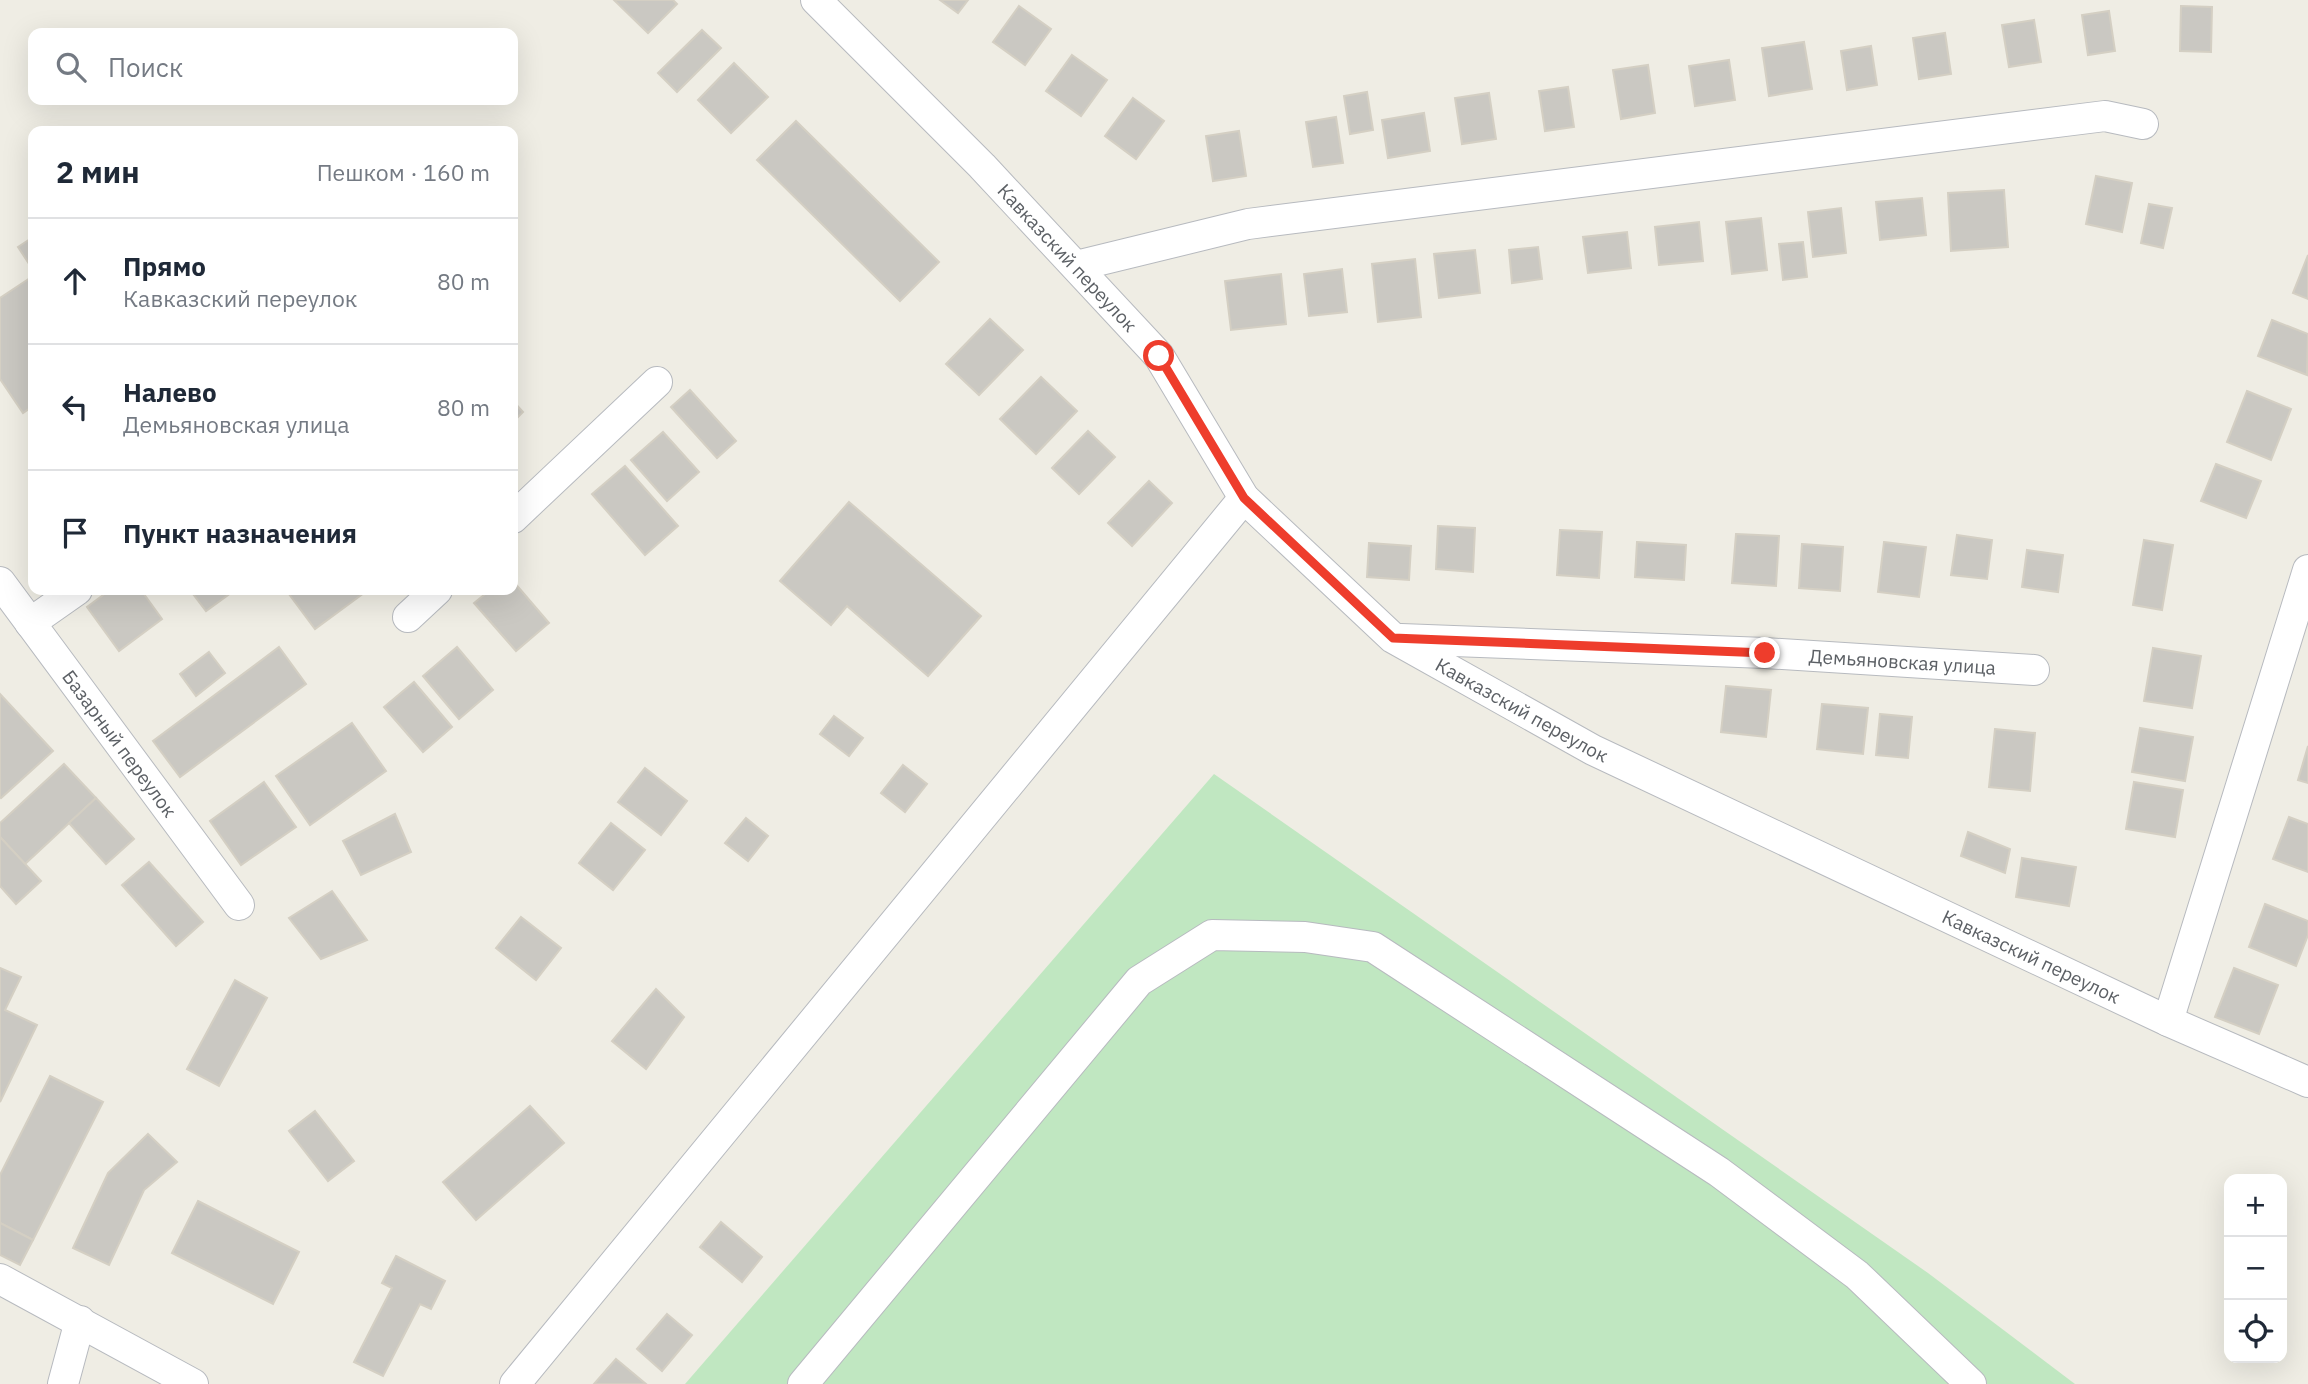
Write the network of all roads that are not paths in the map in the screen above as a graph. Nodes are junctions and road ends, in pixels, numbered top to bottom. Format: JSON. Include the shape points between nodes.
{"nodes":[{"id":1,"x":816,"y":0,"type":"edge"},
{"id":2,"x":2143,"y":124,"type":"dead end"},
{"id":3,"x":1076,"y":267,"type":"junction"},
{"id":4,"x":657,"y":382,"type":"dead end"},
{"id":5,"x":1244,"y":498,"type":"junction"},
{"id":6,"x":518,"y":514,"type":"edge"},
{"id":7,"x":2308,"y":570,"type":"edge"},
{"id":8,"x":0,"y":582,"type":"edge"},
{"id":9,"x":70,"y":595,"type":"edge"},
{"id":10,"x":432,"y":595,"type":"edge"},
{"id":11,"x":408,"y":617,"type":"dead end"},
{"id":12,"x":30,"y":623,"type":"junction"},
{"id":13,"x":1393,"y":638,"type":"junction"},
{"id":14,"x":2034,"y":670,"type":"dead end"},
{"id":15,"x":239,"y":905,"type":"dead end"},
{"id":16,"x":2168,"y":1021,"type":"junction"},
{"id":17,"x":2308,"y":1082,"type":"edge"},
{"id":18,"x":0,"y":1279,"type":"edge"},
{"id":19,"x":80,"y":1321,"type":"junction"},
{"id":20,"x":1968,"y":1383,"type":"edge"},
{"id":21,"x":63,"y":1384,"type":"edge"},
{"id":22,"x":192,"y":1384,"type":"edge"},
{"id":23,"x":515,"y":1384,"type":"edge"},
{"id":24,"x":803,"y":1384,"type":"edge"}],
"edges":[{"from":1,"to":3,"type":"street","name":"Кавказский переулок"},
{"from":2,"to":3,"type":"street","via":[[2105,116],[1248,224]]},
{"from":3,"to":5,"type":"street","name":"Кавказский переулок","via":[[1159,356]]},
{"from":4,"to":6,"type":"street"},
{"from":5,"to":13,"type":"street","name":"Кавказский переулок"},
{"from":5,"to":23,"type":"street"},
{"from":7,"to":16,"type":"street"},
{"from":8,"to":12,"type":"street","name":"Базарный переулок"},
{"from":9,"to":12,"type":"street"},
{"from":10,"to":11,"type":"street"},
{"from":12,"to":15,"type":"street","name":"Базарный переулок"},
{"from":13,"to":14,"type":"street","name":"Демьяновская улица","via":[[1765,653]]},
{"from":13,"to":16,"type":"street","name":"Кавказский переулок","via":[[1592,750]]},
{"from":16,"to":17,"type":"street","name":"Кавказский переулок"},
{"from":18,"to":19,"type":"street"},
{"from":19,"to":21,"type":"street"},
{"from":19,"to":22,"type":"street"},
{"from":20,"to":24,"type":"street","via":[[1857,1275],[1719,1171],[1373,947],[1306,937],[1212,934],[1139,981]]}]}
